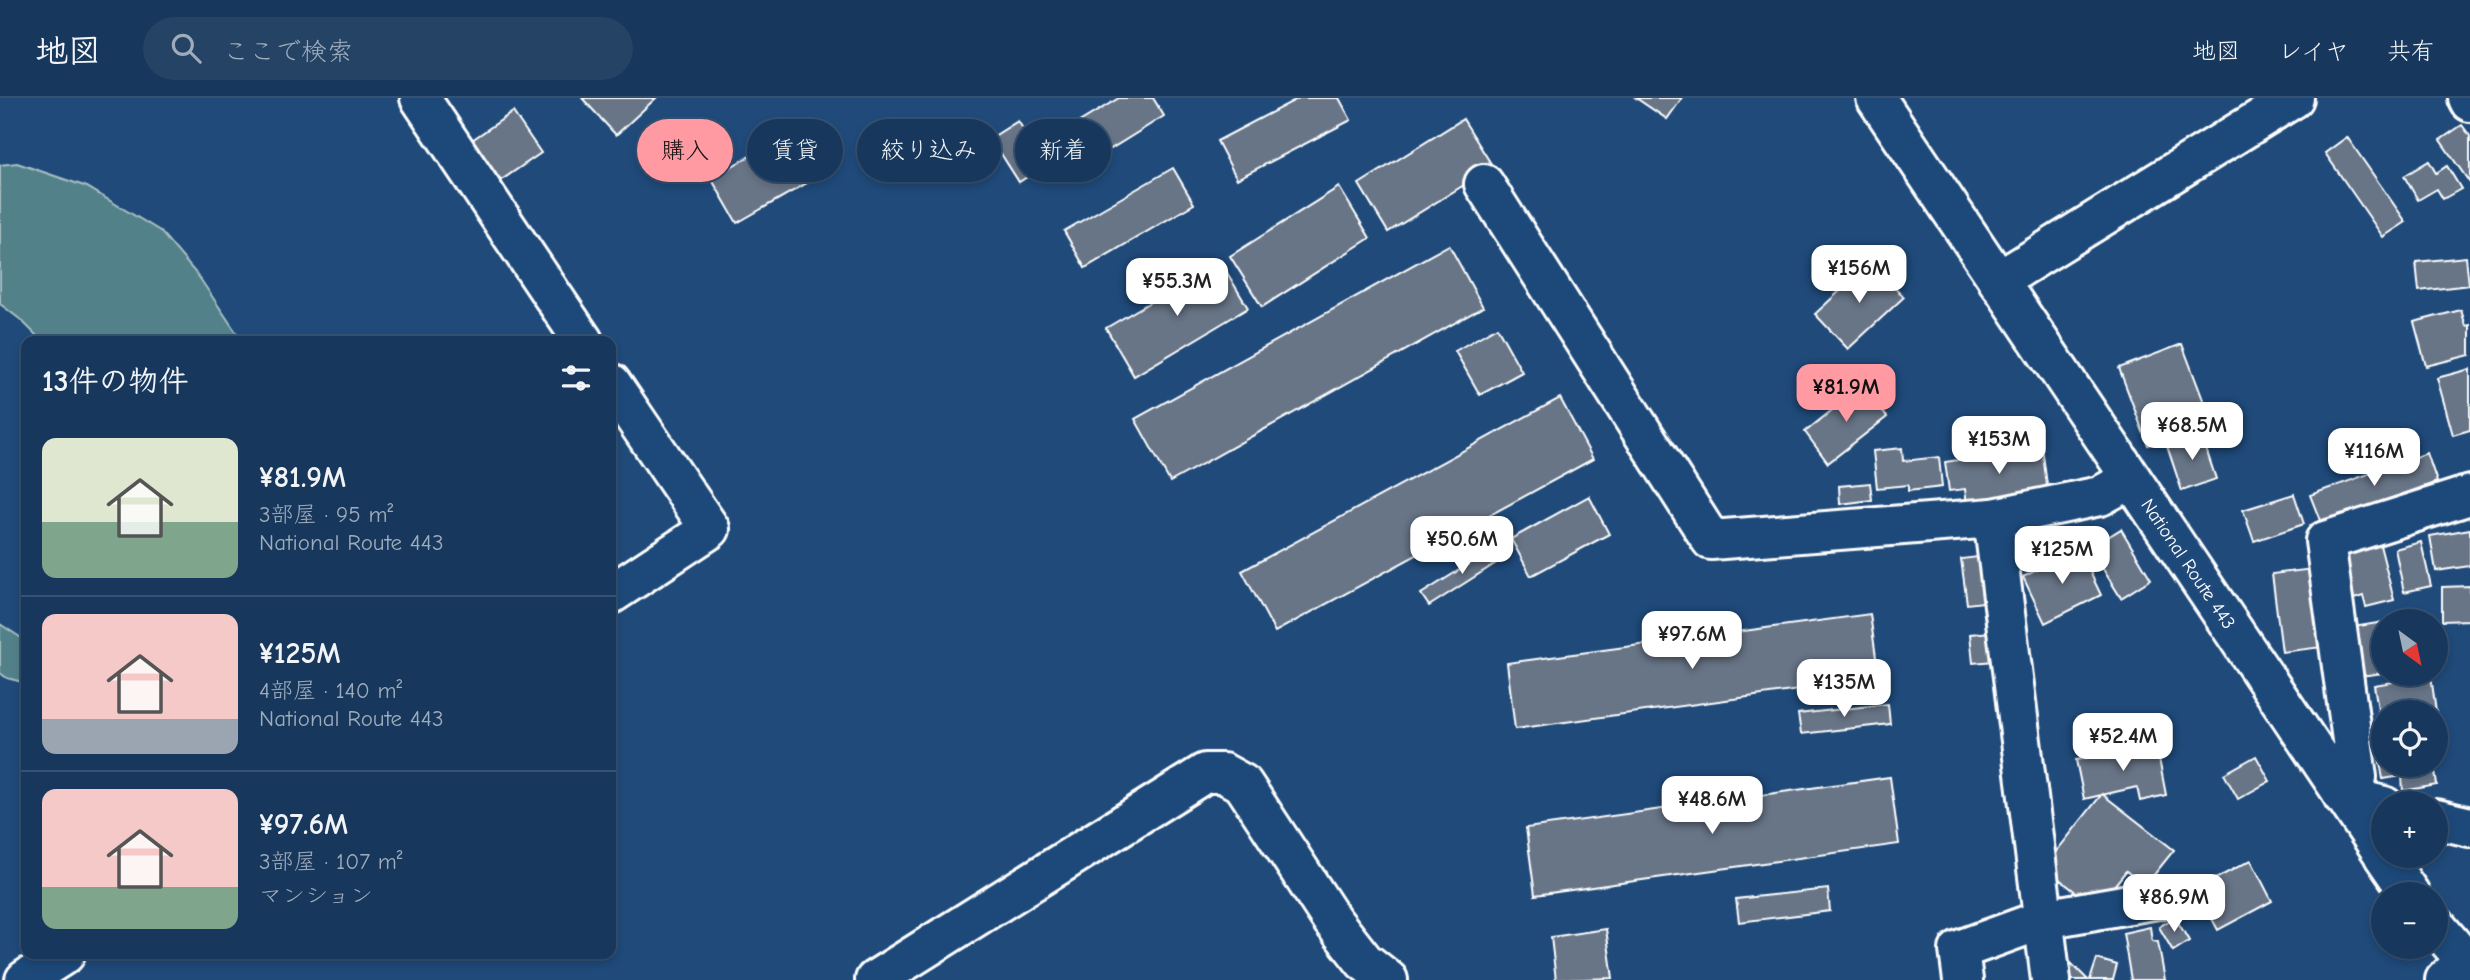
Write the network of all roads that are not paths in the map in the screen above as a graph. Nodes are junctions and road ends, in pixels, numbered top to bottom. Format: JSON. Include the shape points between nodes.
{"nodes":[{"id":1,"x":420,"y":98,"type":"edge"},
{"id":2,"x":1876,"y":98,"type":"edge"},
{"id":3,"x":2294,"y":98,"type":"edge"},
{"id":4,"x":1485,"y":184,"type":"dead end"},
{"id":5,"x":1998,"y":281,"type":"junction"},
{"id":6,"x":580,"y":336,"type":"edge"},
{"id":7,"x":616,"y":390,"type":"edge"},
{"id":8,"x":2131,"y":480,"type":"junction"},
{"id":9,"x":2470,"y":495,"type":"edge"},
{"id":10,"x":1993,"y":518,"type":"junction"},
{"id":11,"x":616,"y":591,"type":"edge"},
{"id":12,"x":2343,"y":796,"type":"junction"},
{"id":13,"x":2371,"y":803,"type":"edge"},
{"id":14,"x":2448,"y":821,"type":"edge"},
{"id":15,"x":2470,"y":827,"type":"edge"},
{"id":16,"x":2371,"y":836,"type":"edge"},
{"id":17,"x":2169,"y":897,"type":"dead end"},
{"id":18,"x":2044,"y":919,"type":"junction"},
{"id":19,"x":2448,"y":948,"type":"edge"},
{"id":20,"x":57,"y":959,"type":"edge"},
{"id":21,"x":2460,"y":969,"type":"edge"},
{"id":22,"x":25,"y":980,"type":"edge"},
{"id":23,"x":875,"y":980,"type":"edge"},
{"id":24,"x":1388,"y":980,"type":"edge"},
{"id":25,"x":1963,"y":980,"type":"edge"},
{"id":26,"x":2052,"y":980,"type":"edge"}],
"edges":[{"from":1,"to":6,"type":"main road"},
{"from":2,"to":5,"type":"main road","name":"National Route 443"},
{"from":3,"to":5,"type":"main road"},
{"from":4,"to":10,"type":"main road","via":[[1711,540]]},
{"from":5,"to":8,"type":"main road","name":"National Route 443"},
{"from":7,"to":11,"type":"main road","via":[[710,529]]},
{"from":8,"to":10,"type":"main road","via":[[2100,496]]},
{"from":8,"to":12,"type":"main road","name":"National Route 443"},
{"from":9,"to":12,"type":"main road","via":[[2325,541],[2357,777]]},
{"from":10,"to":18,"type":"main road"},
{"from":12,"to":13,"type":"main road"},
{"from":12,"to":16,"type":"main road","name":"National Route 443"},
{"from":14,"to":15,"type":"main road"},
{"from":17,"to":18,"type":"main road"},
{"from":18,"to":25,"type":"main road","via":[[1959,950]]},
{"from":18,"to":26,"type":"main road"},
{"from":19,"to":21,"type":"main road"},
{"from":20,"to":22,"type":"main road"},
{"from":23,"to":24,"type":"main road","via":[[1205,773],[1223,773],[1243,784],[1332,920],[1364,961]]}]}
